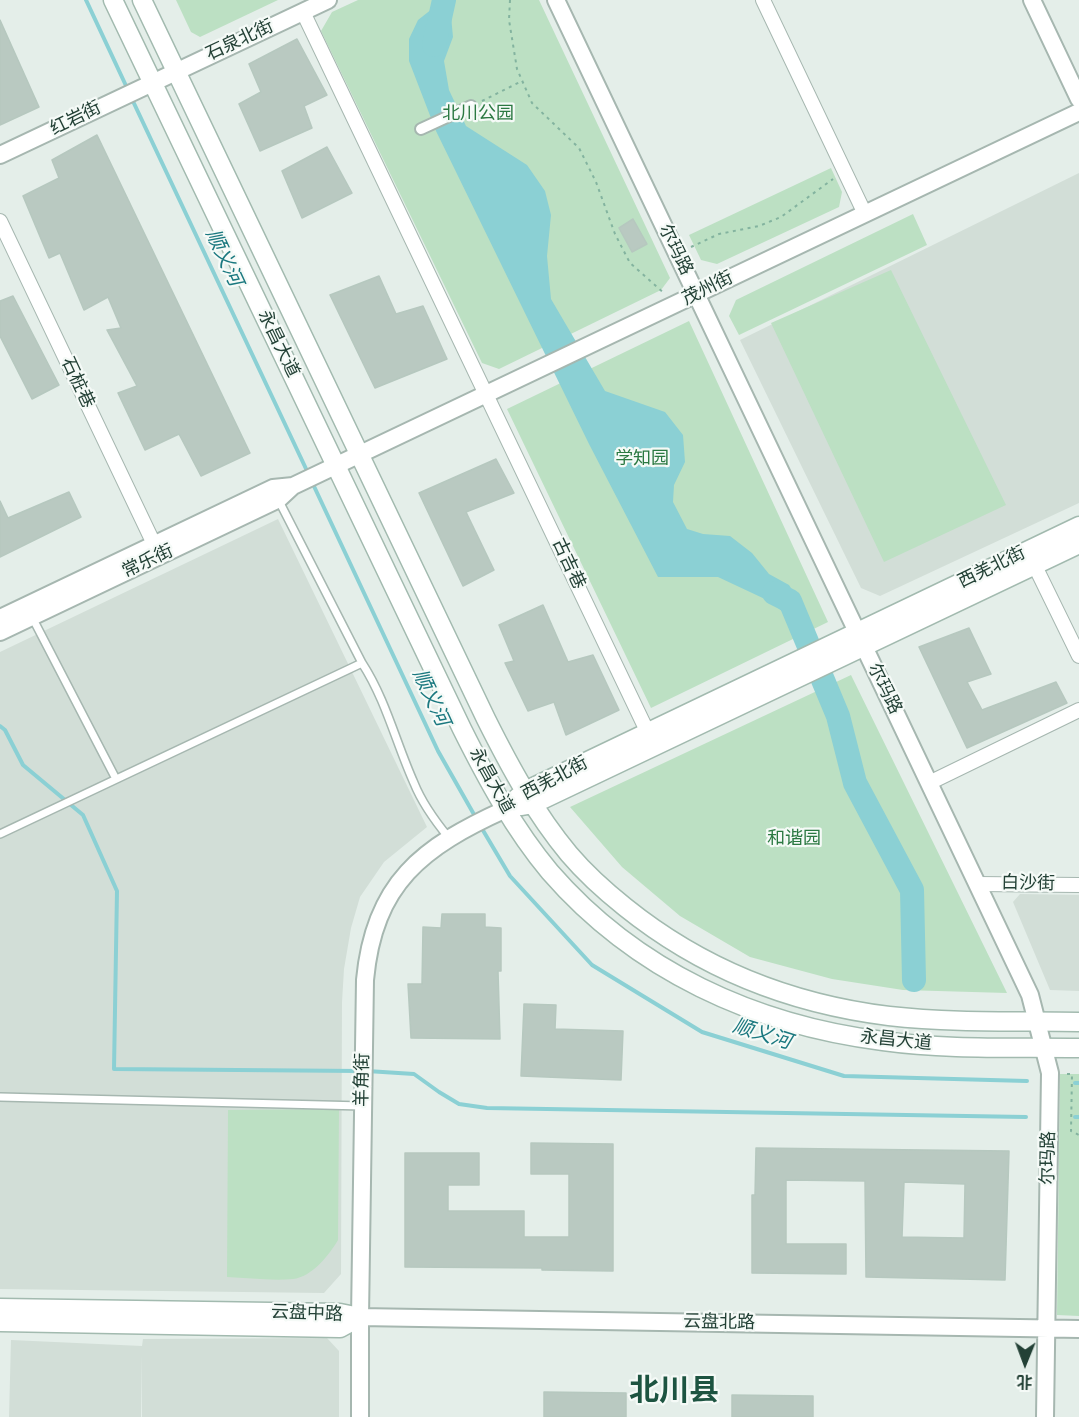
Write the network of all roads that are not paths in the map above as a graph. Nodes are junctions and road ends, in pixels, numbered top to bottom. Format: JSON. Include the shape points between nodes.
{"nodes":[{"id":1,"x":113,"y":0,"type":"edge"},
{"id":2,"x":141,"y":0,"type":"edge"},
{"id":3,"x":328,"y":0,"type":"edge"},
{"id":4,"x":556,"y":0,"type":"edge"},
{"id":5,"x":763,"y":0,"type":"edge"},
{"id":6,"x":1032,"y":0,"type":"edge"},
{"id":7,"x":303,"y":12,"type":"junction"},
{"id":8,"x":175,"y":71,"type":"junction"},
{"id":9,"x":145,"y":86,"type":"junction"},
{"id":10,"x":1079,"y":99,"type":"edge"},
{"id":11,"x":471,"y":106,"type":"road end"},
{"id":12,"x":1079,"y":112,"type":"edge"},
{"id":13,"x":421,"y":129,"type":"dead end"},
{"id":14,"x":0,"y":155,"type":"edge"},
{"id":15,"x":866,"y":214,"type":"junction"},
{"id":16,"x":0,"y":221,"type":"edge"},
{"id":17,"x":696,"y":295,"type":"junction"},
{"id":18,"x":487,"y":394,"type":"junction"},
{"id":19,"x":360,"y":455,"type":"junction"},
{"id":20,"x":330,"y":470,"type":"junction"},
{"id":21,"x":293,"y":486,"type":"junction"},
{"id":22,"x":279,"y":499,"type":"junction"},
{"id":23,"x":1079,"y":526,"type":"edge"},
{"id":24,"x":154,"y":544,"type":"junction"},
{"id":25,"x":1079,"y":544,"type":"edge"},
{"id":26,"x":1034,"y":564,"type":"junction"},
{"id":27,"x":32,"y":617,"type":"junction"},
{"id":28,"x":0,"y":618,"type":"edge"},
{"id":29,"x":0,"y":632,"type":"edge"},
{"id":30,"x":861,"y":639,"type":"junction"},
{"id":31,"x":1079,"y":656,"type":"edge"},
{"id":32,"x":362,"y":663,"type":"junction"},
{"id":33,"x":804,"y":666,"type":"junction"},
{"id":34,"x":1079,"y":710,"type":"edge"},
{"id":35,"x":648,"y":733,"type":"junction"},
{"id":36,"x":116,"y":779,"type":"junction"},
{"id":37,"x":929,"y":783,"type":"junction"},
{"id":38,"x":529,"y":798,"type":"junction"},
{"id":39,"x":506,"y":809,"type":"junction"},
{"id":40,"x":0,"y":834,"type":"edge"},
{"id":41,"x":453,"y":835,"type":"junction"},
{"id":42,"x":977,"y":884,"type":"junction"},
{"id":43,"x":1079,"y":885,"type":"edge"},
{"id":44,"x":1037,"y":1022,"type":"junction"},
{"id":45,"x":1079,"y":1022,"type":"edge"},
{"id":46,"x":1044,"y":1048,"type":"junction"},
{"id":47,"x":1079,"y":1048,"type":"edge"},
{"id":48,"x":0,"y":1098,"type":"edge"},
{"id":49,"x":363,"y":1106,"type":"junction"},
{"id":50,"x":0,"y":1308,"type":"edge"},
{"id":51,"x":360,"y":1317,"type":"junction"},
{"id":52,"x":0,"y":1322,"type":"edge"},
{"id":53,"x":1046,"y":1329,"type":"junction"},
{"id":54,"x":1079,"y":1329,"type":"edge"},
{"id":55,"x":360,"y":1417,"type":"edge"},
{"id":56,"x":1045,"y":1417,"type":"edge"}],
"edges":[{"from":1,"to":9,"type":"main road","name":"永昌大道"},
{"from":2,"to":8,"type":"main road","name":"永昌大道"},
{"from":3,"to":7,"type":"street","name":"石泉北街"},
{"from":4,"to":17,"type":"street","name":"尔玛路"},
{"from":5,"to":15,"type":"street"},
{"from":6,"to":10,"type":"street"},
{"from":7,"to":8,"type":"street","name":"石泉北街"},
{"from":7,"to":18,"type":"street","name":"古吉巷"},
{"from":8,"to":9,"type":"street","name":"石泉北街"},
{"from":8,"to":19,"type":"main road","name":"永昌大道"},
{"from":9,"to":14,"type":"street","name":"红岩街"},
{"from":9,"to":20,"type":"main road","name":"永昌大道"},
{"from":11,"to":13,"type":"street"},
{"from":12,"to":15,"type":"street","name":"茂州街"},
{"from":15,"to":17,"type":"street","name":"茂州街"},
{"from":16,"to":24,"type":"street","name":"石桩巷"},
{"from":17,"to":18,"type":"street","name":"茂州街"},
{"from":17,"to":30,"type":"street","name":"尔玛路"},
{"from":18,"to":19,"type":"street","name":"茂州街"},
{"from":18,"to":35,"type":"street","name":"古吉巷"},
{"from":19,"to":20,"type":"street","name":"茂州街"},
{"from":19,"to":38,"type":"main road","name":"永昌大道","via":[[486,719]]},
{"from":20,"to":21,"type":"street","name":"常乐街"},
{"from":20,"to":39,"type":"main road","name":"永昌大道"},
{"from":21,"to":22,"type":"street","name":"常乐街"},
{"from":21,"to":24,"type":"street","name":"常乐街","via":[[273,488]]},
{"from":22,"to":27,"type":"street","name":"常乐街"},
{"from":22,"to":32,"type":"lane"},
{"from":23,"to":30,"type":"main road","name":"西羌北街"},
{"from":24,"to":28,"type":"street","name":"常乐街"},
{"from":25,"to":26,"type":"main road","name":"西羌北街"},
{"from":26,"to":30,"type":"main road","name":"西羌北街"},
{"from":26,"to":31,"type":"street"},
{"from":27,"to":29,"type":"street","name":"常乐街"},
{"from":27,"to":36,"type":"lane"},
{"from":30,"to":33,"type":"main road","name":"西羌北街"},
{"from":30,"to":37,"type":"street","name":"尔玛路"},
{"from":32,"to":36,"type":"lane"},
{"from":32,"to":41,"type":"lane","via":[[375,684],[414,785],[434,819]]},
{"from":33,"to":35,"type":"main road","name":"西羌北街"},
{"from":33,"to":38,"type":"main road","name":"西羌北街"},
{"from":34,"to":37,"type":"street"},
{"from":35,"to":38,"type":"main road","name":"西羌北街"},
{"from":36,"to":40,"type":"lane"},
{"from":37,"to":42,"type":"street","name":"尔玛路"},
{"from":38,"to":39,"type":"main road","name":"西羌北街"},
{"from":38,"to":44,"type":"main road","name":"永昌大道","via":[[599,886],[663,937],[733,975],[804,1000],[888,1016]]},
{"from":39,"to":41,"type":"street","name":"羊角街"},
{"from":39,"to":46,"type":"main road","name":"永昌大道","via":[[521,834],[581,905],[648,958],[722,999],[797,1025],[861,1038],[928,1046]]},
{"from":41,"to":49,"type":"street","name":"羊角街","via":[[402,877],[371,937]]},
{"from":42,"to":43,"type":"street","name":"白沙街"},
{"from":42,"to":44,"type":"street","name":"尔玛路","via":[[1030,995]]},
{"from":44,"to":45,"type":"main road","name":"永昌大道"},
{"from":44,"to":46,"type":"street","name":"尔玛路"},
{"from":46,"to":47,"type":"main road","name":"永昌大道"},
{"from":46,"to":53,"type":"street","name":"尔玛路","via":[[1050,1073]]},
{"from":48,"to":49,"type":"lane"},
{"from":49,"to":51,"type":"street","name":"羊角街"},
{"from":50,"to":51,"type":"main road","name":"云盘中路","via":[[340,1313]]},
{"from":51,"to":52,"type":"main road","name":"云盘中路","via":[[340,1328]]},
{"from":51,"to":53,"type":"street","name":"云盘北路"},
{"from":51,"to":55,"type":"street","name":"羊角街"},
{"from":53,"to":54,"type":"street","name":"云盘北路"},
{"from":53,"to":56,"type":"street","name":"尔玛路"}]}
